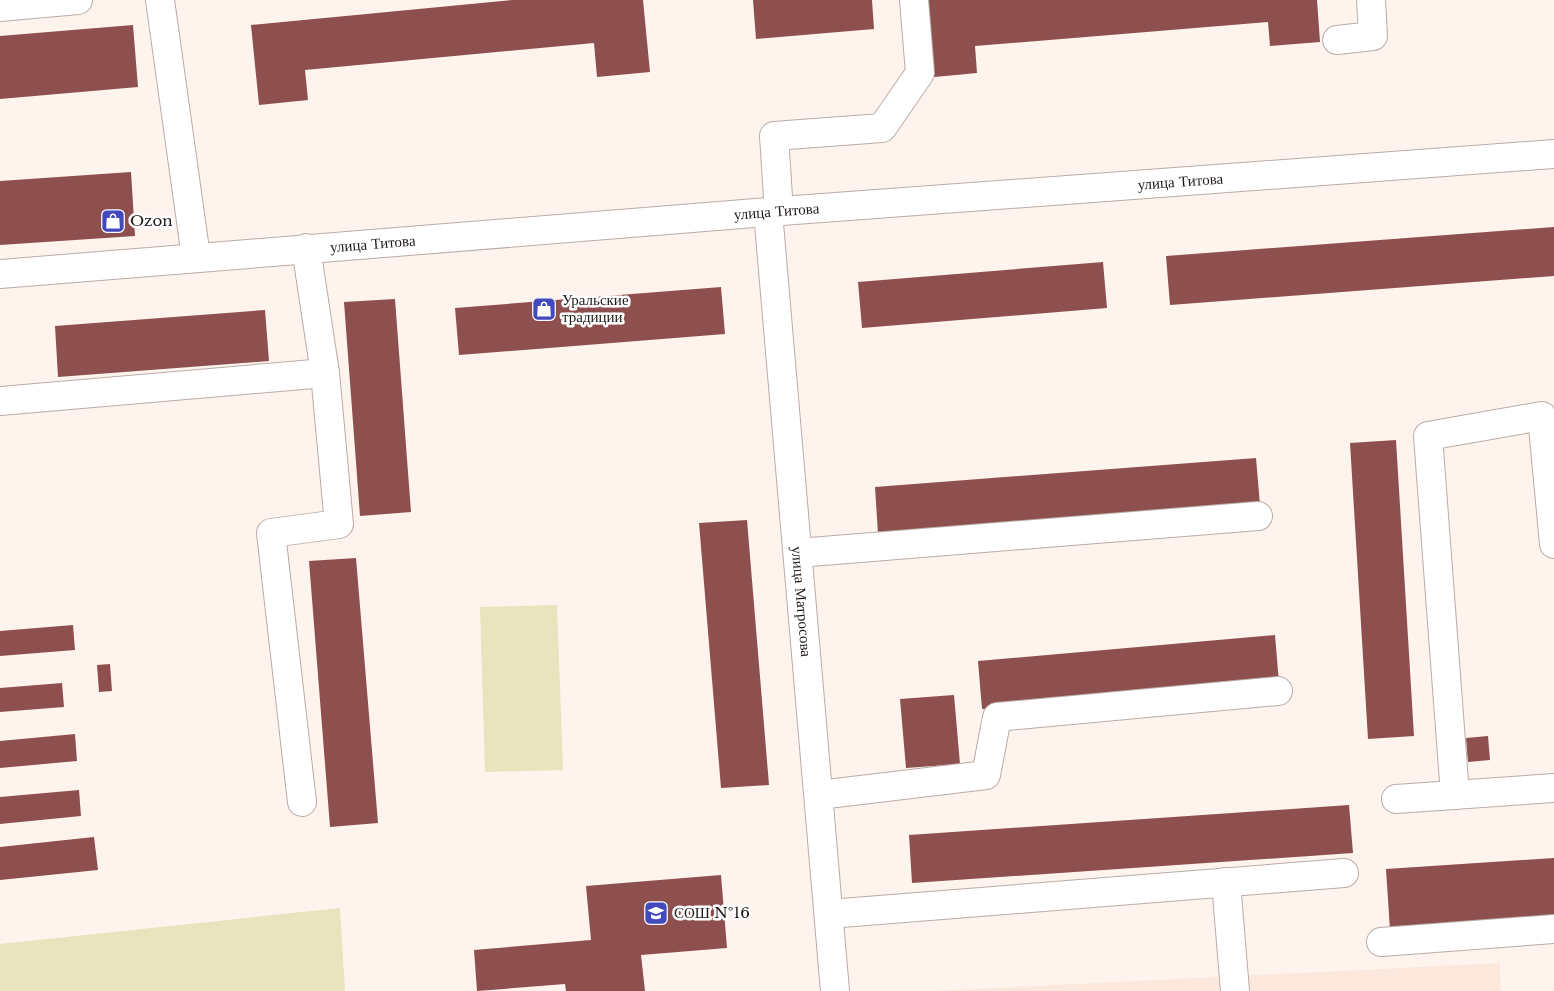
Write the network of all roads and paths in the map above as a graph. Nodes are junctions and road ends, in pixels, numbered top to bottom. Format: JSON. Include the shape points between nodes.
{"nodes":[{"id":1,"x":78,"y":0,"type":"edge"},
{"id":2,"x":160,"y":0,"type":"edge"},
{"id":3,"x":914,"y":0,"type":"edge"},
{"id":4,"x":1371,"y":0,"type":"edge"},
{"id":5,"x":0,"y":7,"type":"edge"},
{"id":6,"x":1337,"y":40,"type":"dead end"},
{"id":7,"x":1554,"y":154,"type":"edge"},
{"id":8,"x":774,"y":212,"type":"junction"},
{"id":9,"x":306,"y":248,"type":"junction"},
{"id":10,"x":196,"y":257,"type":"junction"},
{"id":11,"x":0,"y":274,"type":"edge"},
{"id":12,"x":325,"y":373,"type":"junction"},
{"id":13,"x":0,"y":401,"type":"edge"},
{"id":14,"x":1258,"y":516,"type":"dead end"},
{"id":15,"x":1554,"y":544,"type":"edge"},
{"id":16,"x":798,"y":553,"type":"junction"},
{"id":17,"x":1278,"y":691,"type":"dead end"},
{"id":18,"x":1554,"y":788,"type":"edge"},
{"id":19,"x":819,"y":795,"type":"junction"},
{"id":20,"x":1455,"y":795,"type":"junction"},
{"id":21,"x":1396,"y":799,"type":"dead end"},
{"id":22,"x":302,"y":802,"type":"dead end"},
{"id":23,"x":1344,"y":873,"type":"dead end"},
{"id":24,"x":1226,"y":882,"type":"junction"},
{"id":25,"x":829,"y":914,"type":"junction"},
{"id":26,"x":1554,"y":929,"type":"edge"},
{"id":27,"x":1381,"y":942,"type":"dead end"},
{"id":28,"x":836,"y":991,"type":"edge"},
{"id":29,"x":1235,"y":991,"type":"edge"}],
"edges":[{"from":1,"to":5,"type":"street"},
{"from":2,"to":10,"type":"street"},
{"from":3,"to":8,"type":"street","name":"улица Матросова","via":[[920,73],[882,128],[774,136]]},
{"from":4,"to":6,"type":"street","via":[[1373,36]]},
{"from":7,"to":8,"type":"street","name":"улица Титова"},
{"from":8,"to":9,"type":"street","name":"улица Титова"},
{"from":8,"to":16,"type":"street","name":"улица Матросова"},
{"from":9,"to":10,"type":"street","name":"улица Титова"},
{"from":9,"to":12,"type":"street"},
{"from":10,"to":11,"type":"street","name":"улица Титова"},
{"from":12,"to":13,"type":"street"},
{"from":12,"to":22,"type":"street","via":[[339,524],[271,533]]},
{"from":14,"to":16,"type":"street"},
{"from":15,"to":20,"type":"street","via":[[1542,416],[1428,436]]},
{"from":16,"to":19,"type":"street","name":"улица Матросова"},
{"from":17,"to":19,"type":"street","via":[[997,717],[986,776]]},
{"from":18,"to":20,"type":"street"},
{"from":19,"to":25,"type":"street","name":"улица Матросова"},
{"from":20,"to":21,"type":"street"},
{"from":23,"to":24,"type":"street"},
{"from":24,"to":25,"type":"street"},
{"from":24,"to":29,"type":"street"},
{"from":25,"to":28,"type":"street","name":"улица Матросова"},
{"from":26,"to":27,"type":"street"}]}
